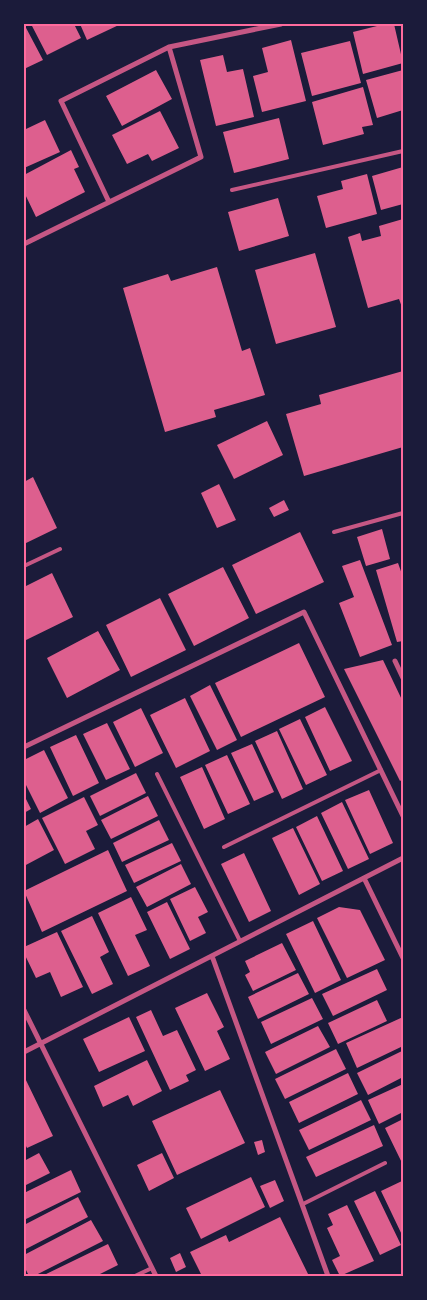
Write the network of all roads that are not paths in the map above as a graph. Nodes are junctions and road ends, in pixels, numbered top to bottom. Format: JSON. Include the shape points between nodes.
{"nodes":[{"id":1,"x":281,"y":24,"type":"edge"},
{"id":2,"x":169,"y":47,"type":"junction"},
{"id":3,"x":403,"y":151,"type":"edge"},
{"id":4,"x":232,"y":190,"type":"dead end"},
{"id":5,"x":109,"y":202,"type":"junction"},
{"id":6,"x":24,"y":244,"type":"edge"},
{"id":7,"x":403,"y":513,"type":"edge"},
{"id":8,"x":334,"y":532,"type":"dead end"},
{"id":9,"x":60,"y":549,"type":"dead end"},
{"id":10,"x":24,"y":566,"type":"edge"},
{"id":11,"x":395,"y":661,"type":"dead end"},
{"id":12,"x":403,"y":678,"type":"edge"},
{"id":13,"x":24,"y":747,"type":"edge"},
{"id":14,"x":381,"y":770,"type":"junction"},
{"id":15,"x":157,"y":774,"type":"dead end"},
{"id":16,"x":403,"y":816,"type":"edge"},
{"id":17,"x":224,"y":847,"type":"dead end"},
{"id":18,"x":403,"y":858,"type":"edge"},
{"id":19,"x":364,"y":878,"type":"junction"},
{"id":20,"x":240,"y":941,"type":"junction"},
{"id":21,"x":212,"y":956,"type":"junction"},
{"id":22,"x":403,"y":958,"type":"edge"},
{"id":23,"x":24,"y":1010,"type":"edge"},
{"id":24,"x":41,"y":1043,"type":"junction"},
{"id":25,"x":24,"y":1052,"type":"edge"},
{"id":26,"x":385,"y":1163,"type":"dead end"},
{"id":27,"x":303,"y":1204,"type":"junction"},
{"id":28,"x":152,"y":1268,"type":"junction"},
{"id":29,"x":136,"y":1276,"type":"edge"},
{"id":30,"x":156,"y":1276,"type":"edge"},
{"id":31,"x":328,"y":1276,"type":"edge"}],
"edges":[{"from":1,"to":2,"type":"street"},
{"from":2,"to":5,"type":"street","via":[[201,156]]},
{"from":2,"to":5,"type":"street","via":[[61,101]]},
{"from":3,"to":4,"type":"lane"},
{"from":5,"to":6,"type":"street"},
{"from":7,"to":8,"type":"lane"},
{"from":9,"to":10,"type":"lane"},
{"from":11,"to":12,"type":"street"},
{"from":13,"to":14,"type":"street","via":[[304,612]]},
{"from":14,"to":16,"type":"street"},
{"from":14,"to":17,"type":"lane"},
{"from":15,"to":20,"type":"lane"},
{"from":18,"to":19,"type":"street"},
{"from":19,"to":20,"type":"street"},
{"from":19,"to":22,"type":"street"},
{"from":20,"to":21,"type":"street"},
{"from":21,"to":24,"type":"street"},
{"from":21,"to":27,"type":"street"},
{"from":23,"to":24,"type":"street"},
{"from":24,"to":25,"type":"street"},
{"from":24,"to":28,"type":"street"},
{"from":26,"to":27,"type":"lane"},
{"from":27,"to":31,"type":"street"},
{"from":28,"to":29,"type":"lane"},
{"from":28,"to":30,"type":"street"}]}
